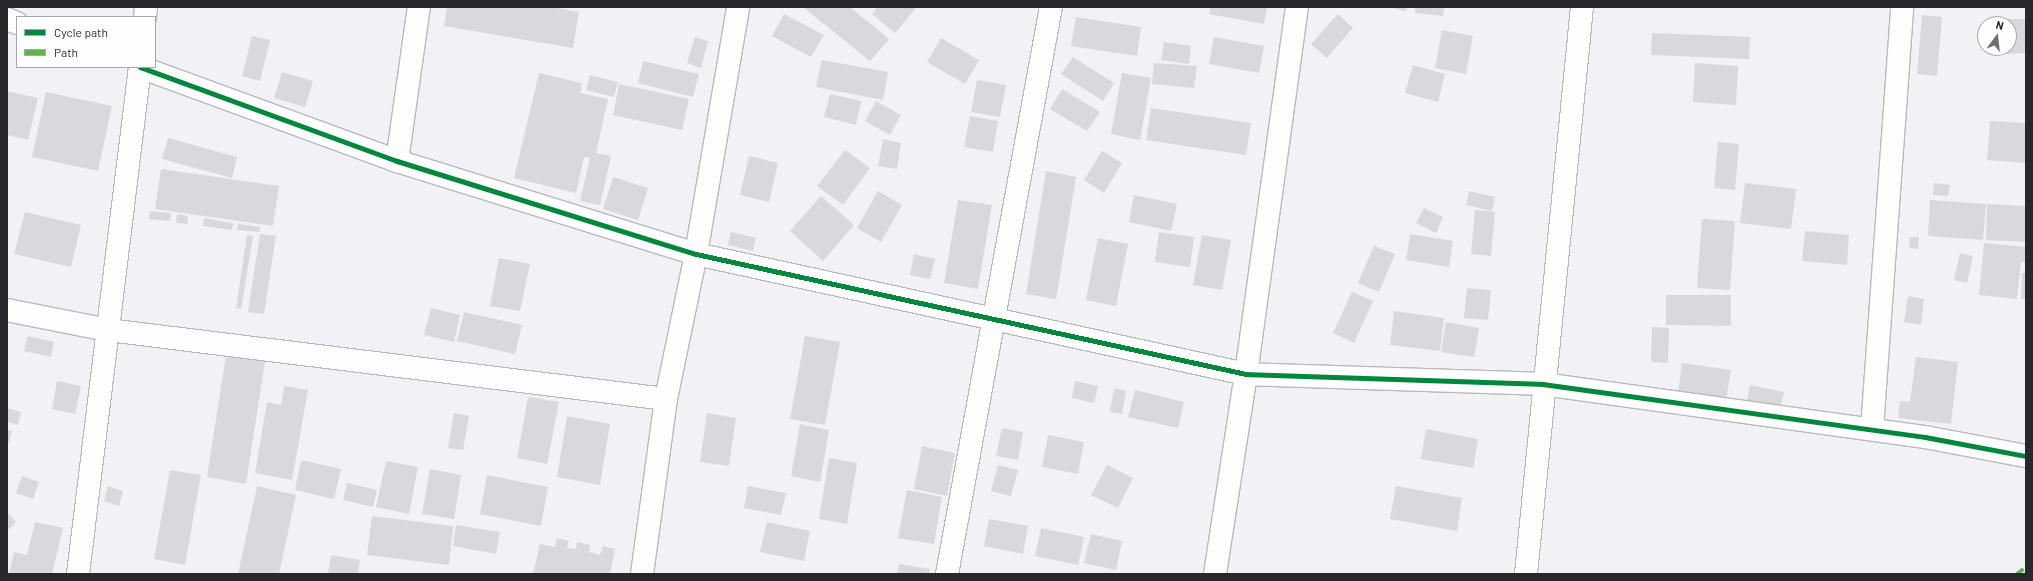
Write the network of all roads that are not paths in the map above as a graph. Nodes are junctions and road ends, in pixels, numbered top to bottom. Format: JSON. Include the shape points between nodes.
{"nodes":[{"id":1,"x":418,"y":7,"type":"edge"},
{"id":2,"x":738,"y":7,"type":"edge"},
{"id":3,"x":1051,"y":7,"type":"edge"},
{"id":4,"x":1297,"y":7,"type":"edge"},
{"id":5,"x":1582,"y":7,"type":"edge"},
{"id":6,"x":1902,"y":7,"type":"edge"},
{"id":7,"x":140,"y":68,"type":"edge"},
{"id":8,"x":143,"y":68,"type":"edge"},
{"id":9,"x":397,"y":161,"type":"junction"},
{"id":10,"x":696,"y":254,"type":"junction"},
{"id":11,"x":7,"y":310,"type":"edge"},
{"id":12,"x":994,"y":320,"type":"junction"},
{"id":13,"x":108,"y":330,"type":"junction"},
{"id":14,"x":1246,"y":374,"type":"junction"},
{"id":15,"x":1543,"y":384,"type":"junction"},
{"id":16,"x":666,"y":399,"type":"junction"},
{"id":17,"x":1872,"y":429,"type":"junction"},
{"id":18,"x":2026,"y":456,"type":"edge"},
{"id":19,"x":78,"y":574,"type":"edge"},
{"id":20,"x":642,"y":574,"type":"edge"},
{"id":21,"x":948,"y":574,"type":"edge"},
{"id":22,"x":1215,"y":574,"type":"edge"},
{"id":23,"x":1526,"y":574,"type":"edge"}],
"edges":[{"from":1,"to":9,"type":"street"},
{"from":2,"to":10,"type":"street"},
{"from":3,"to":12,"type":"street"},
{"from":4,"to":14,"type":"street"},
{"from":5,"to":15,"type":"street"},
{"from":6,"to":17,"type":"street"},
{"from":7,"to":13,"type":"street"},
{"from":8,"to":9,"type":"street"},
{"from":9,"to":10,"type":"street"},
{"from":10,"to":12,"type":"street"},
{"from":10,"to":16,"type":"street"},
{"from":11,"to":13,"type":"street"},
{"from":12,"to":14,"type":"street"},
{"from":12,"to":21,"type":"street"},
{"from":13,"to":16,"type":"street"},
{"from":13,"to":19,"type":"street"},
{"from":14,"to":15,"type":"street"},
{"from":14,"to":22,"type":"street"},
{"from":15,"to":17,"type":"street"},
{"from":15,"to":23,"type":"street"},
{"from":16,"to":20,"type":"street"},
{"from":17,"to":18,"type":"street"}]}
